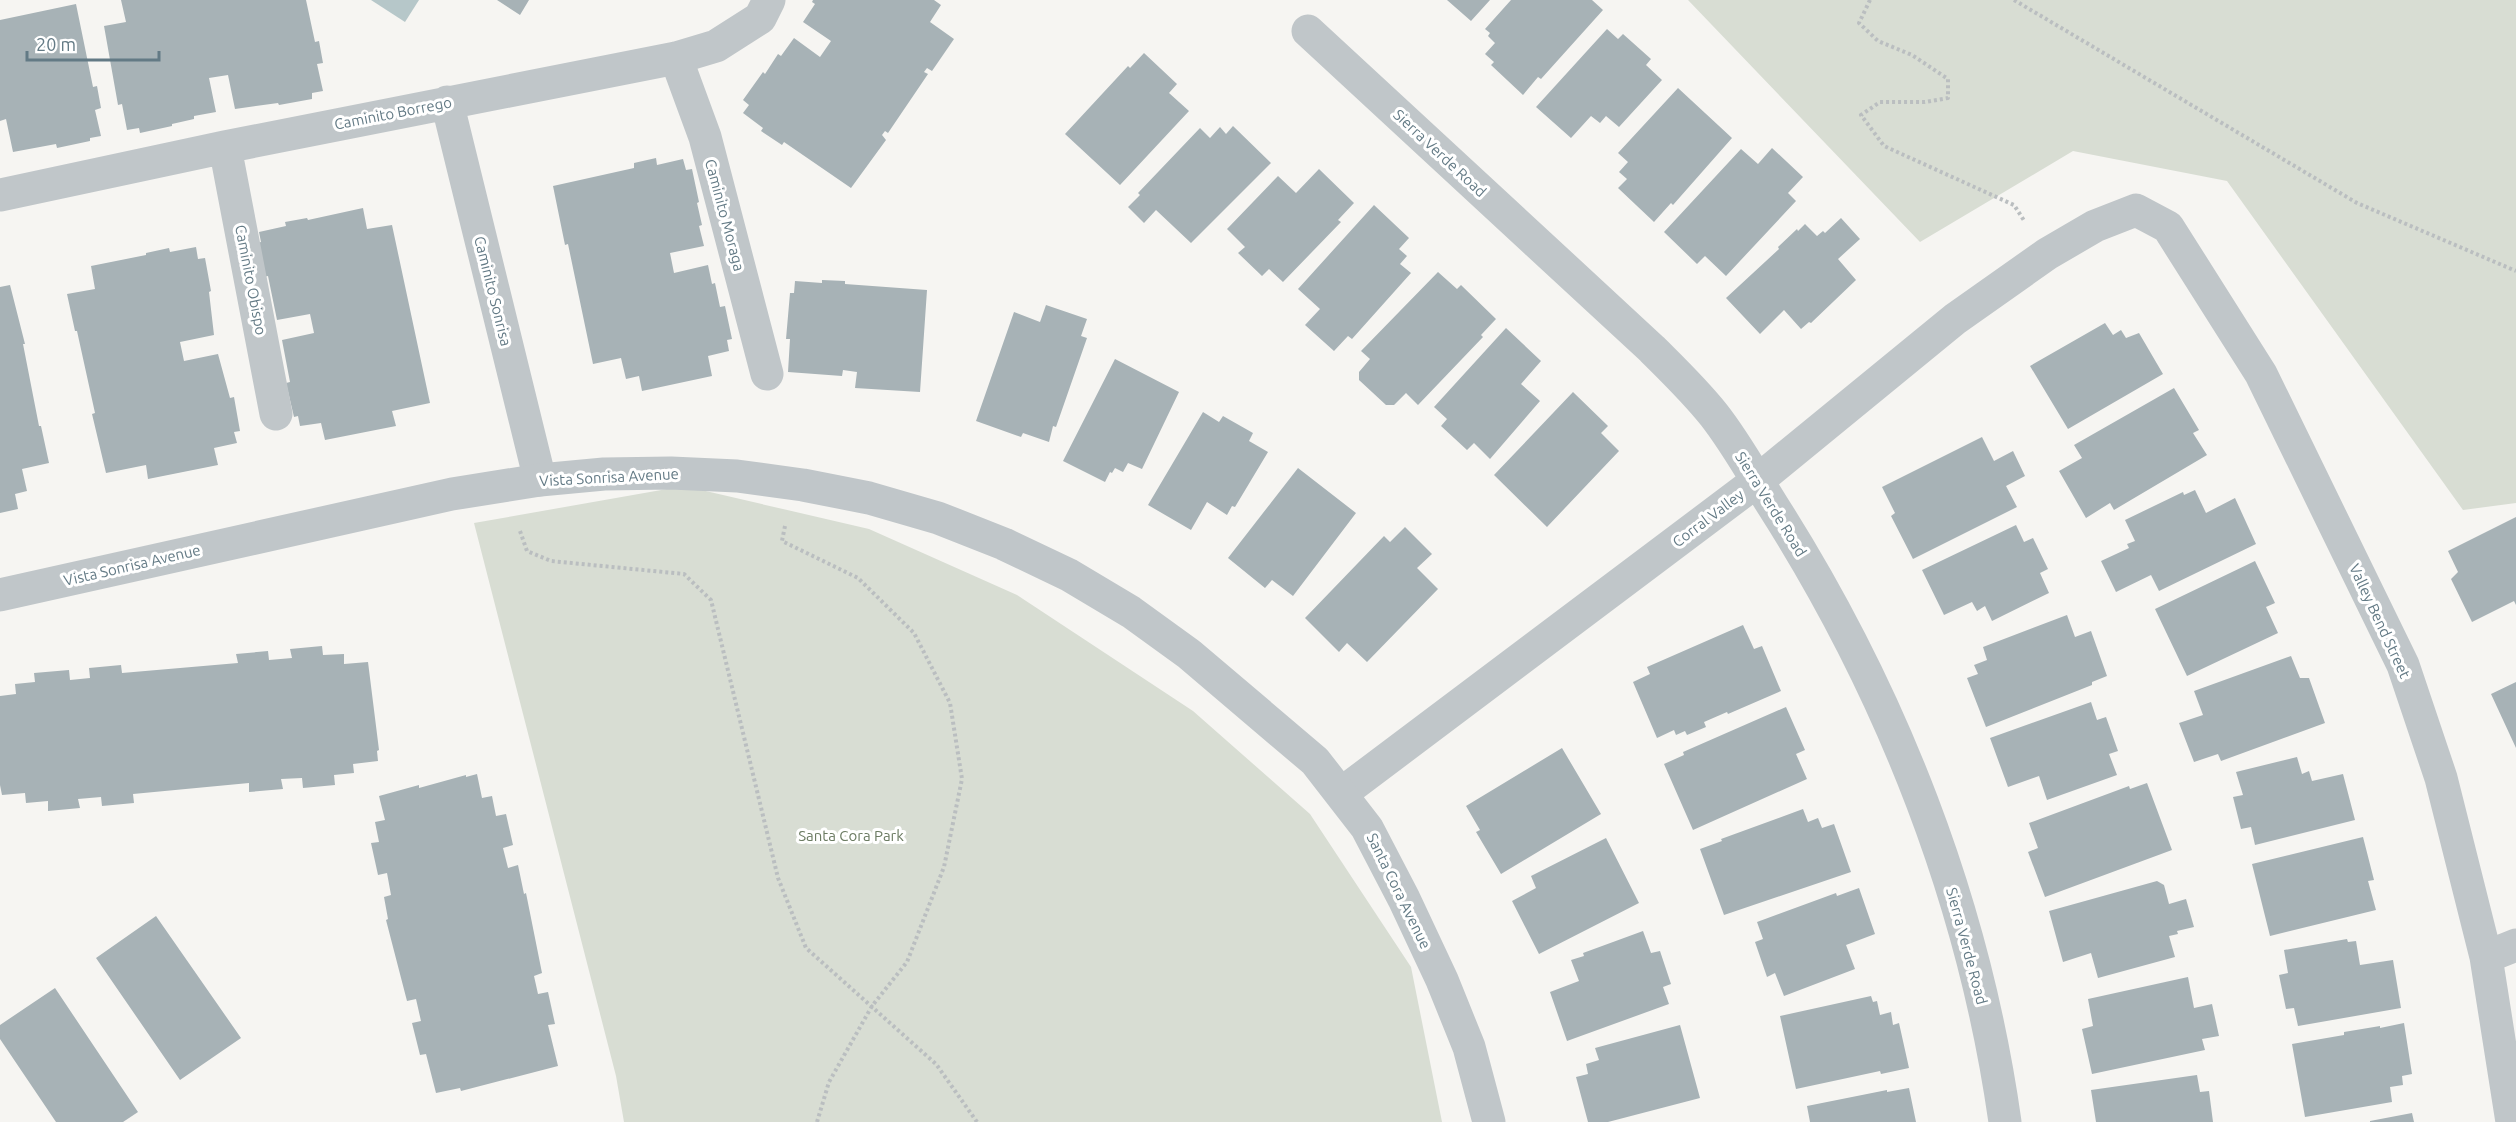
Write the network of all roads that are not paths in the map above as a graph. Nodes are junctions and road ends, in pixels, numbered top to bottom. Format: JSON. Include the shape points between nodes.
{"nodes":[{"id":1,"x":768,"y":0,"type":"edge"},
{"id":2,"x":1308,"y":31,"type":"dead end"},
{"id":3,"x":676,"y":58,"type":"junction"},
{"id":4,"x":447,"y":102,"type":"junction"},
{"id":5,"x":225,"y":147,"type":"junction"},
{"id":6,"x":0,"y":195,"type":"edge"},
{"id":7,"x":2136,"y":210,"type":"joint"},
{"id":8,"x":767,"y":374,"type":"dead end"},
{"id":9,"x":276,"y":414,"type":"dead end"},
{"id":10,"x":540,"y":480,"type":"junction"},
{"id":11,"x":1757,"y":481,"type":"junction"},
{"id":12,"x":0,"y":595,"type":"edge"},
{"id":13,"x":1190,"y":654,"type":"joint"},
{"id":14,"x":1342,"y":793,"type":"junction"},
{"id":15,"x":2516,"y":945,"type":"edge"},
{"id":16,"x":2486,"y":957,"type":"junction"},
{"id":17,"x":1489,"y":1122,"type":"edge"},
{"id":18,"x":2005,"y":1122,"type":"edge"},
{"id":19,"x":2512,"y":1122,"type":"edge"}],
"edges":[{"from":1,"to":3,"type":"street","name":"Caminito Borrego","via":[[760,18],[716,46]]},
{"from":2,"to":11,"type":"street","name":"Sierra Verde Road","via":[[1652,349],[1714,416]]},
{"from":3,"to":4,"type":"street","name":"Caminito Borrego"},
{"from":3,"to":8,"type":"street","name":"Caminito Moraga","via":[[705,137]]},
{"from":4,"to":5,"type":"street","name":"Caminito Borrego"},
{"from":4,"to":10,"type":"street","name":"Caminito Sonrisa"},
{"from":5,"to":6,"type":"street","name":"Caminito Borrego"},
{"from":5,"to":9,"type":"street","name":"Caminito Obispo"},
{"from":7,"to":11,"type":"street","name":"Corral Valley","via":[[2095,226],[2048,254],[1956,320]]},
{"from":7,"to":16,"type":"street","name":"Valley Bend Street","via":[[2168,227],[2260,374],[2403,665],[2441,778]]},
{"from":10,"to":12,"type":"street","name":"Vista Sonrisa Avenue","via":[[452,494]]},
{"from":10,"to":13,"type":"street","name":"Vista Sonrisa Avenue","via":[[604,474],[737,476],[869,498],[938,518],[1051,566],[1131,612]]},
{"from":11,"to":14,"type":"street","name":"Corral Valley"},
{"from":11,"to":18,"type":"street","name":"Sierra Verde Road","via":[[1847,632],[1907,761],[1971,953]]},
{"from":13,"to":14,"type":"street","name":"Santa Cora Avenue","via":[[1315,761]]},
{"from":14,"to":17,"type":"street","name":"Santa Cora Avenue","via":[[1380,850],[1442,980],[1469,1047]]},
{"from":15,"to":16,"type":"street"},
{"from":16,"to":19,"type":"street","name":"Valley Bend Street"}]}
